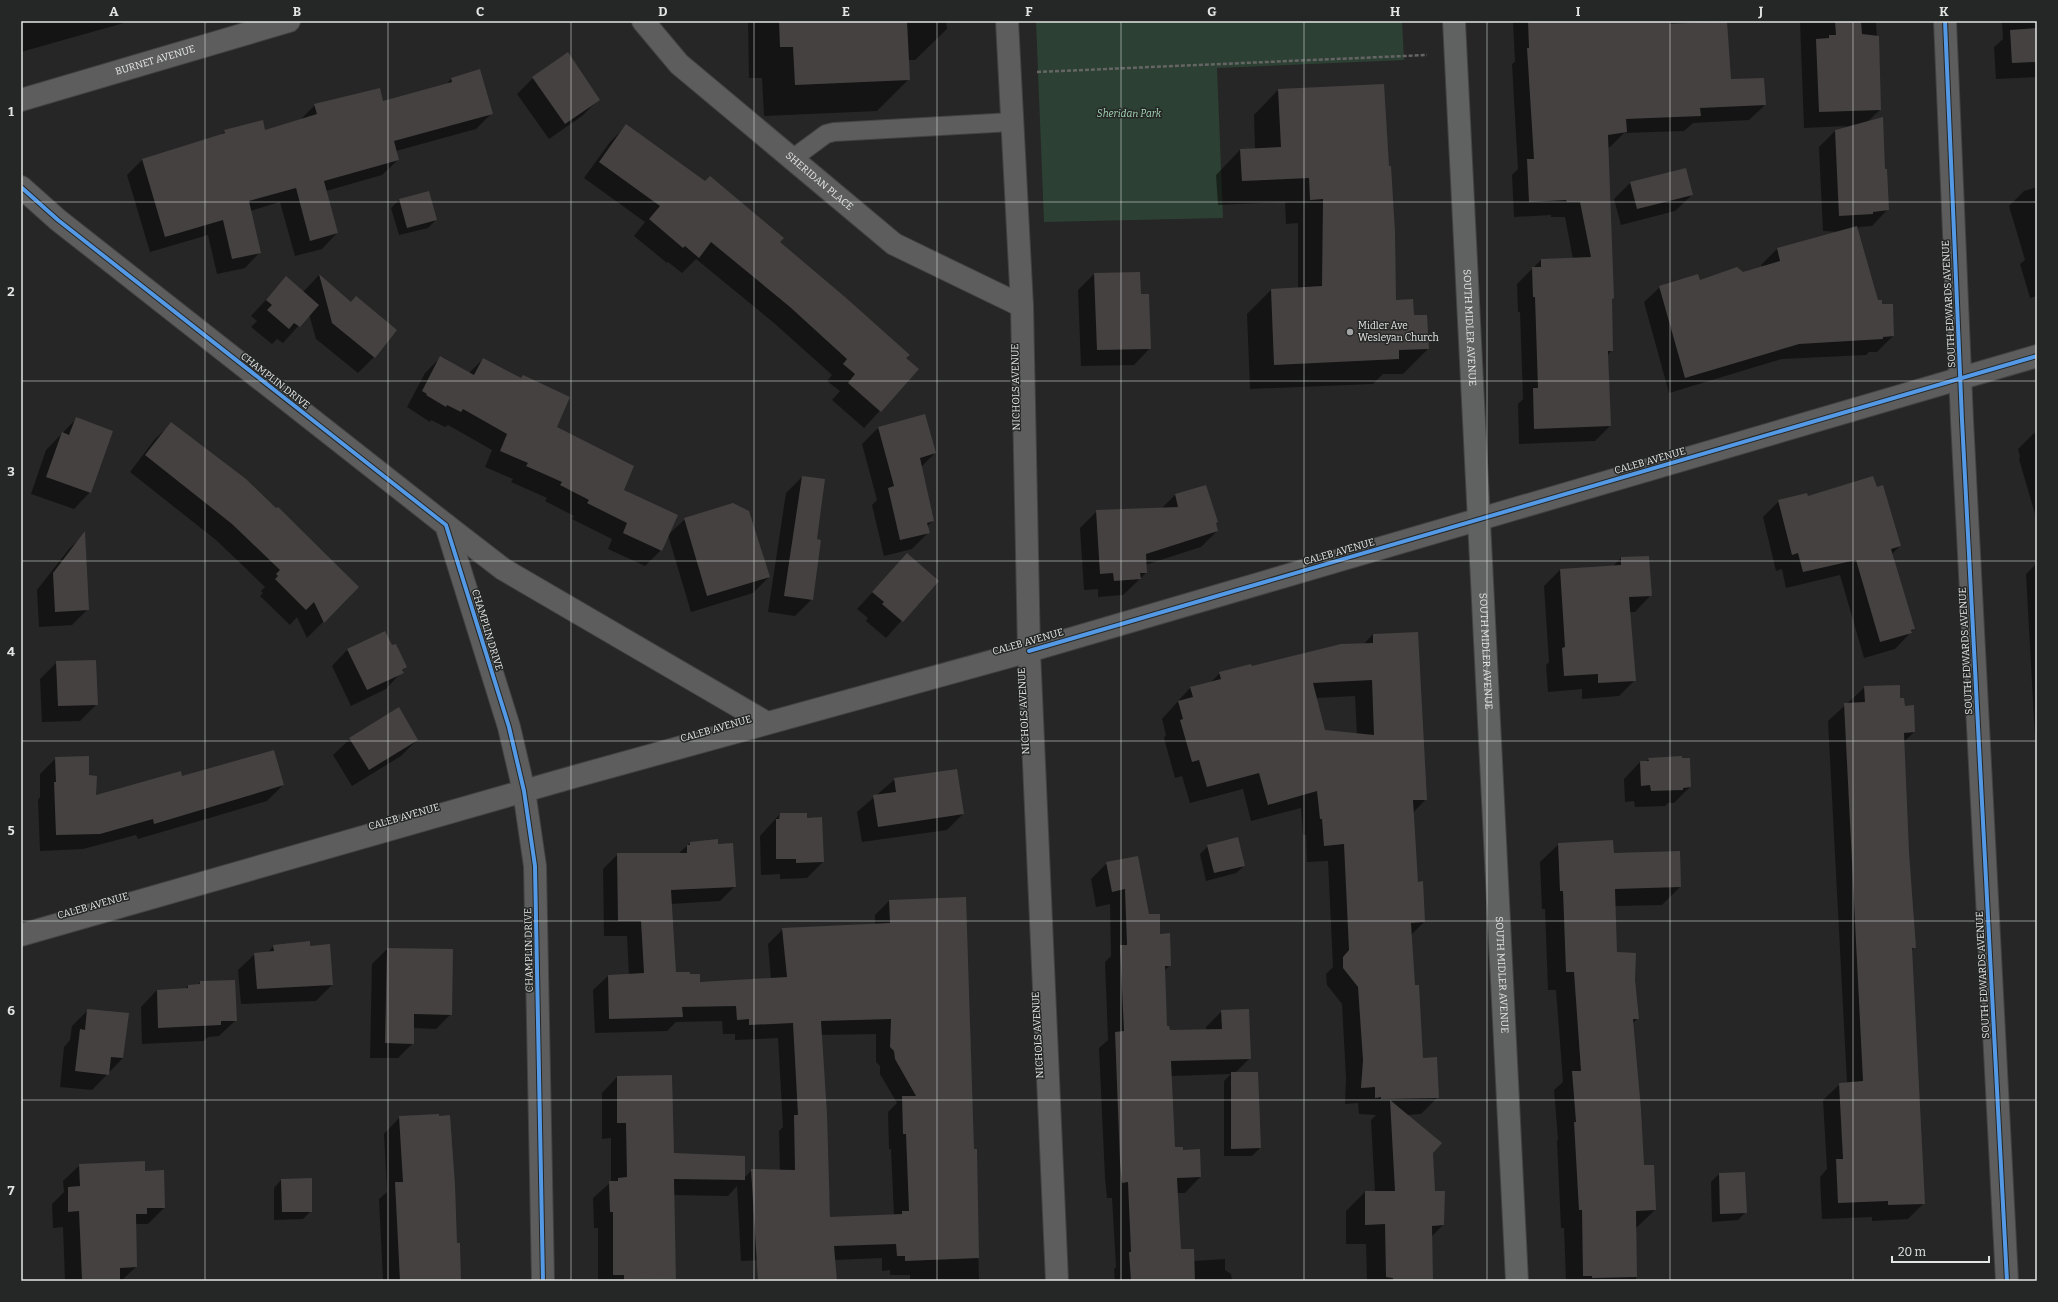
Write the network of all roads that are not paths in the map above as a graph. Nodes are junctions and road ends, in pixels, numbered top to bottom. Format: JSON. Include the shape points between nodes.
{"nodes":[{"id":1,"x":289,"y":21,"type":"edge"},
{"id":2,"x":643,"y":21,"type":"edge"},
{"id":3,"x":1007,"y":21,"type":"edge"},
{"id":4,"x":1454,"y":21,"type":"edge"},
{"id":5,"x":1944,"y":21,"type":"edge"},
{"id":6,"x":21,"y":100,"type":"edge"},
{"id":7,"x":1012,"y":122,"type":"junction"},
{"id":8,"x":792,"y":159,"type":"junction"},
{"id":9,"x":21,"y":187,"type":"edge"},
{"id":10,"x":1022,"y":306,"type":"junction"},
{"id":11,"x":2037,"y":356,"type":"edge"},
{"id":12,"x":1960,"y":378,"type":"junction"},
{"id":13,"x":1479,"y":520,"type":"junction"},
{"id":14,"x":446,"y":525,"type":"junction"},
{"id":15,"x":1029,"y":651,"type":"junction"},
{"id":16,"x":767,"y":724,"type":"junction"},
{"id":17,"x":524,"y":791,"type":"junction"},
{"id":18,"x":21,"y":935,"type":"edge"},
{"id":19,"x":544,"y":1281,"type":"edge"},
{"id":20,"x":1057,"y":1281,"type":"edge"},
{"id":21,"x":1516,"y":1281,"type":"edge"},
{"id":22,"x":2007,"y":1281,"type":"edge"}],
"edges":[{"from":1,"to":6,"type":"street","name":"BURNET AVENUE"},
{"from":2,"to":8,"type":"street","name":"SHERIDAN PLACE","via":[[679,64]]},
{"from":3,"to":7,"type":"street","name":"NICHOLS AVENUE"},
{"from":4,"to":13,"type":"main road","name":"SOUTH MIDLER AVENUE"},
{"from":5,"to":12,"type":"street","name":"SOUTH EDWARDS AVENUE"},
{"from":7,"to":8,"type":"lane","via":[[834,132],[826,134]]},
{"from":7,"to":10,"type":"street","name":"NICHOLS AVENUE"},
{"from":8,"to":10,"type":"street","name":"SHERIDAN PLACE","via":[[894,244]]},
{"from":9,"to":14,"type":"street","name":"CHAMPLIN DRIVE","via":[[58,220]]},
{"from":10,"to":15,"type":"street","name":"NICHOLS AVENUE"},
{"from":11,"to":12,"type":"street","name":"CALEB AVENUE"},
{"from":12,"to":13,"type":"street","name":"CALEB AVENUE"},
{"from":12,"to":22,"type":"street","name":"SOUTH EDWARDS AVENUE"},
{"from":13,"to":15,"type":"street","name":"CALEB AVENUE"},
{"from":13,"to":21,"type":"main road","name":"SOUTH MIDLER AVENUE"},
{"from":14,"to":16,"type":"street","name":"CHAMPLIN DRIVE","via":[[503,569]]},
{"from":14,"to":17,"type":"street","name":"CHAMPLIN DRIVE","via":[[509,727]]},
{"from":15,"to":16,"type":"street","name":"CALEB AVENUE"},
{"from":15,"to":20,"type":"street","name":"NICHOLS AVENUE"},
{"from":16,"to":17,"type":"street","name":"CALEB AVENUE"},
{"from":17,"to":18,"type":"street","name":"CALEB AVENUE"},
{"from":17,"to":19,"type":"street","name":"CHAMPLIN DRIVE","via":[[535,866]]}]}
